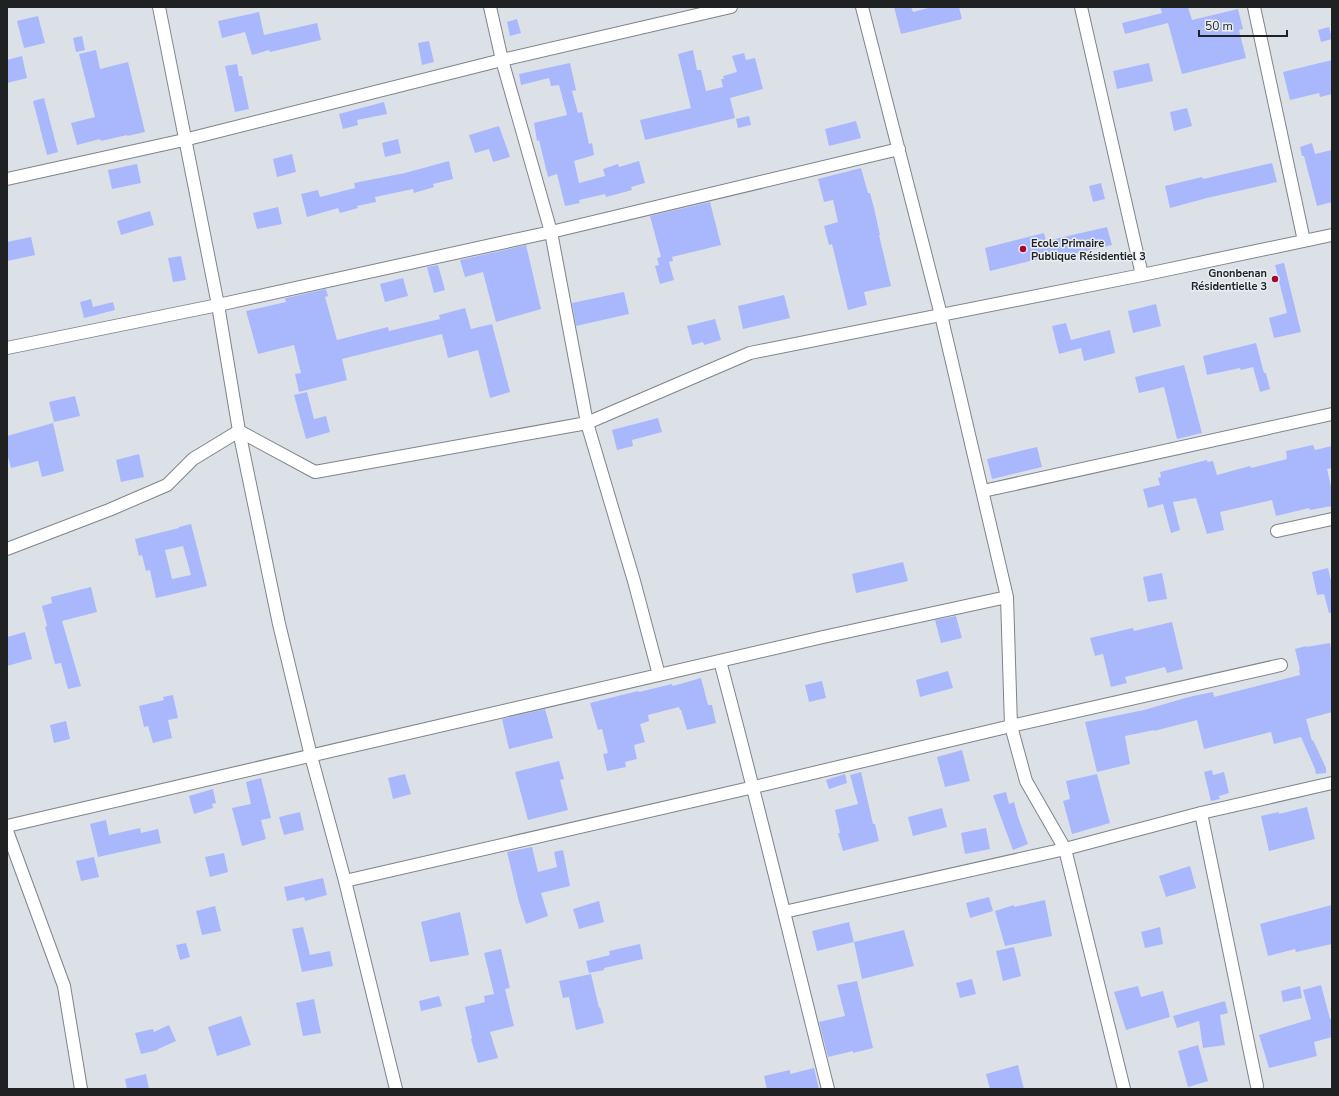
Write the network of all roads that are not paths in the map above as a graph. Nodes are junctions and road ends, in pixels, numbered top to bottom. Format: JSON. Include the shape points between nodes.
{"nodes":[{"id":1,"x":158,"y":7,"type":"edge"},
{"id":2,"x":490,"y":7,"type":"edge"},
{"id":3,"x":731,"y":7,"type":"edge"},
{"id":4,"x":862,"y":7,"type":"edge"},
{"id":5,"x":1081,"y":7,"type":"edge"},
{"id":6,"x":1254,"y":7,"type":"edge"},
{"id":7,"x":502,"y":60,"type":"junction"},
{"id":8,"x":184,"y":140,"type":"junction"},
{"id":9,"x":899,"y":149,"type":"junction"},
{"id":10,"x":7,"y":179,"type":"edge"},
{"id":11,"x":551,"y":232,"type":"junction"},
{"id":12,"x":1332,"y":235,"type":"edge"},
{"id":13,"x":1304,"y":241,"type":"junction"},
{"id":14,"x":1142,"y":275,"type":"junction"},
{"id":15,"x":218,"y":305,"type":"junction"},
{"id":16,"x":941,"y":315,"type":"junction"},
{"id":17,"x":7,"y":348,"type":"edge"},
{"id":18,"x":1332,"y":414,"type":"edge"},
{"id":19,"x":587,"y":423,"type":"junction"},
{"id":20,"x":239,"y":431,"type":"junction"},
{"id":21,"x":983,"y":491,"type":"junction"},
{"id":22,"x":1332,"y":519,"type":"edge"},
{"id":23,"x":1277,"y":531,"type":"dead end"},
{"id":24,"x":7,"y":549,"type":"edge"},
{"id":25,"x":1007,"y":597,"type":"junction"},
{"id":26,"x":720,"y":661,"type":"junction"},
{"id":27,"x":1281,"y":665,"type":"dead end"},
{"id":28,"x":658,"y":675,"type":"junction"},
{"id":29,"x":1011,"y":726,"type":"junction"},
{"id":30,"x":311,"y":756,"type":"junction"},
{"id":31,"x":1332,"y":783,"type":"edge"},
{"id":32,"x":754,"y":787,"type":"junction"},
{"id":33,"x":1201,"y":813,"type":"junction"},
{"id":34,"x":7,"y":826,"type":"edge"},
{"id":35,"x":7,"y":831,"type":"edge"},
{"id":36,"x":1065,"y":849,"type":"junction"},
{"id":37,"x":345,"y":880,"type":"junction"},
{"id":38,"x":784,"y":912,"type":"junction"},
{"id":39,"x":1257,"y":1086,"type":"dead end"},
{"id":40,"x":81,"y":1089,"type":"edge"},
{"id":41,"x":396,"y":1089,"type":"edge"},
{"id":42,"x":828,"y":1089,"type":"edge"},
{"id":43,"x":1124,"y":1089,"type":"edge"}],
"edges":[{"from":1,"to":8,"type":"street"},
{"from":2,"to":7,"type":"street"},
{"from":3,"to":7,"type":"street"},
{"from":4,"to":9,"type":"street"},
{"from":5,"to":14,"type":"street"},
{"from":6,"to":13,"type":"street"},
{"from":7,"to":8,"type":"street"},
{"from":7,"to":11,"type":"street"},
{"from":8,"to":10,"type":"street"},
{"from":8,"to":15,"type":"street"},
{"from":9,"to":11,"type":"street"},
{"from":9,"to":16,"type":"street"},
{"from":11,"to":15,"type":"street"},
{"from":11,"to":19,"type":"street"},
{"from":12,"to":13,"type":"street"},
{"from":13,"to":14,"type":"street"},
{"from":14,"to":16,"type":"street"},
{"from":15,"to":17,"type":"street"},
{"from":15,"to":20,"type":"street"},
{"from":16,"to":19,"type":"street","via":[[750,353]]},
{"from":16,"to":21,"type":"street"},
{"from":18,"to":21,"type":"street"},
{"from":19,"to":20,"type":"street","via":[[315,472]]},
{"from":19,"to":28,"type":"street","via":[[634,582]]},
{"from":20,"to":24,"type":"street","via":[[193,459],[166,485]]},
{"from":20,"to":30,"type":"street","via":[[279,624]]},
{"from":21,"to":25,"type":"street"},
{"from":22,"to":23,"type":"street"},
{"from":25,"to":26,"type":"street"},
{"from":25,"to":29,"type":"street"},
{"from":26,"to":28,"type":"street"},
{"from":26,"to":32,"type":"street"},
{"from":27,"to":29,"type":"street"},
{"from":28,"to":30,"type":"street"},
{"from":29,"to":32,"type":"street"},
{"from":29,"to":36,"type":"street","via":[[1026,781]]},
{"from":30,"to":34,"type":"street"},
{"from":30,"to":37,"type":"street"},
{"from":31,"to":33,"type":"street"},
{"from":32,"to":37,"type":"street"},
{"from":32,"to":38,"type":"street"},
{"from":33,"to":36,"type":"street"},
{"from":33,"to":39,"type":"street"},
{"from":35,"to":40,"type":"street","via":[[64,986]]},
{"from":36,"to":38,"type":"street"},
{"from":36,"to":43,"type":"street"},
{"from":37,"to":41,"type":"street"},
{"from":38,"to":42,"type":"street"}]}
